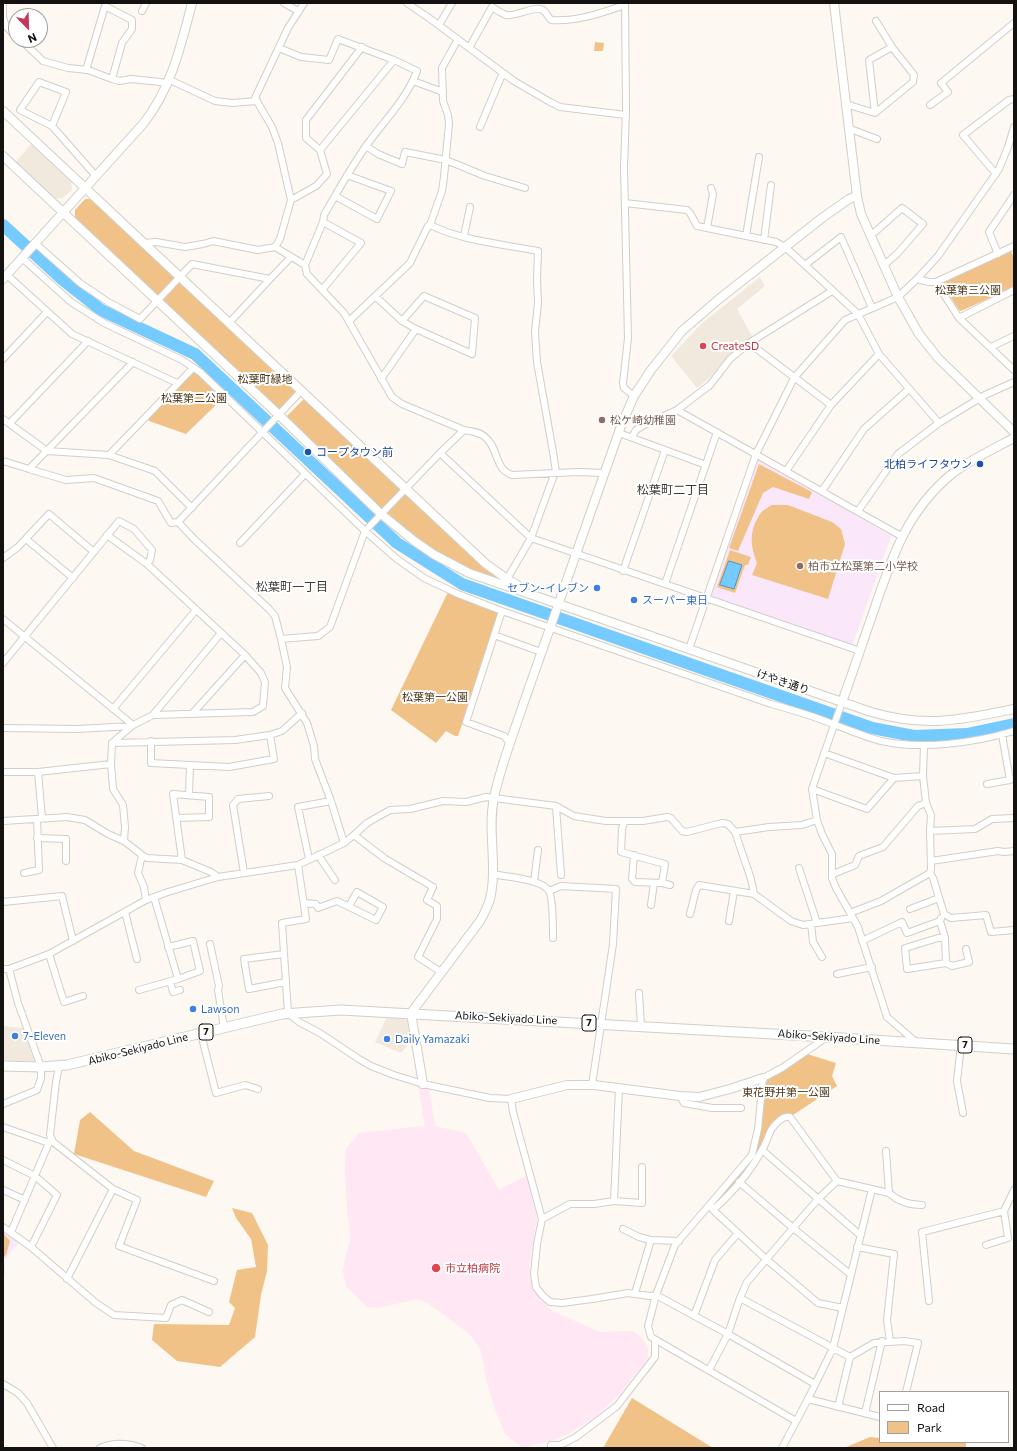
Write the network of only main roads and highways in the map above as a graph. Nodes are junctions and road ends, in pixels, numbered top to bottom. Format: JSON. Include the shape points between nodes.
{"nodes":[{"id":1,"x":1014,"y":1049,"type":"edge"},
{"id":2,"x":3,"y":1066,"type":"edge"}],
"edges":[{"from":1,"to":2,"type":"main road","name":"Abiko-Sekiyado Line","number":"7","via":[[827,1036],[341,1010],[288,1013],[90,1061],[41,1068]]}]}
